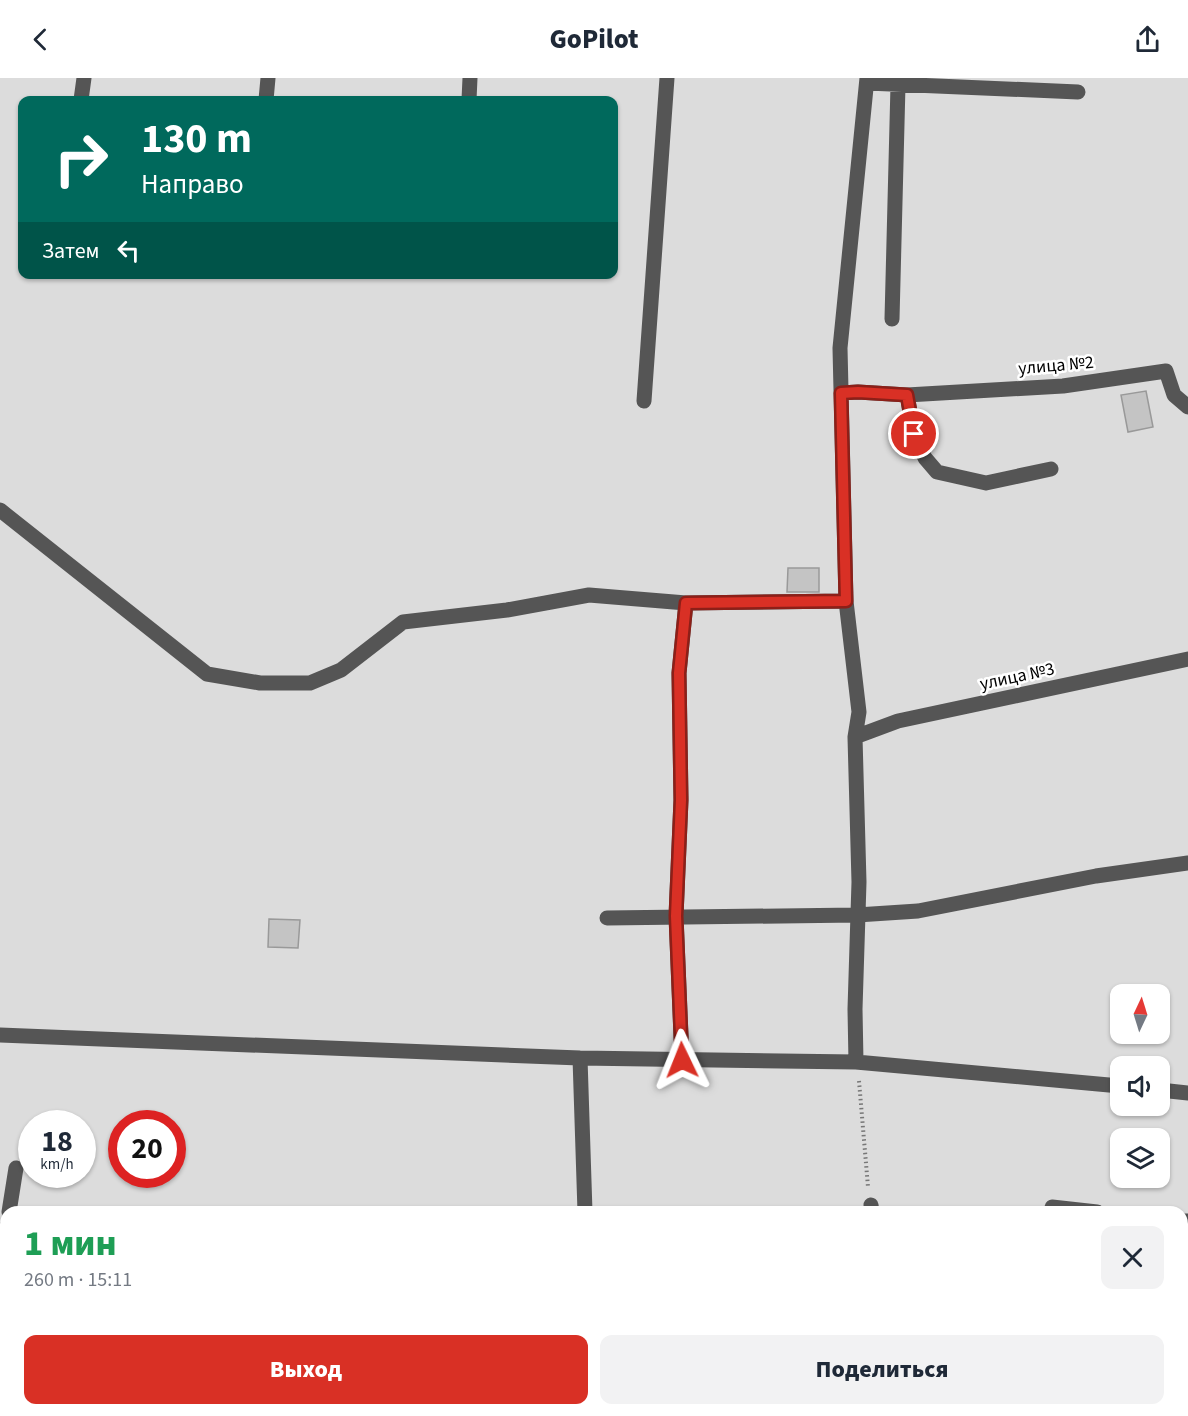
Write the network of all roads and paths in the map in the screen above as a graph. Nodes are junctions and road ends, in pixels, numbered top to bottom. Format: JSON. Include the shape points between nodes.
{"nodes":[{"id":1,"x":84,"y":78,"type":"edge"},
{"id":2,"x":268,"y":78,"type":"edge"},
{"id":3,"x":470,"y":78,"type":"edge"},
{"id":4,"x":667,"y":78,"type":"edge"},
{"id":5,"x":867,"y":81,"type":"edge"},
{"id":6,"x":898,"y":84,"type":"junction"},
{"id":7,"x":1078,"y":92,"type":"dead end"},
{"id":8,"x":82,"y":96,"type":"edge"},
{"id":9,"x":266,"y":96,"type":"edge"},
{"id":10,"x":469,"y":96,"type":"edge"},
{"id":11,"x":892,"y":319,"type":"dead end"},
{"id":12,"x":841,"y":393,"type":"junction"},
{"id":13,"x":907,"y":395,"type":"junction"},
{"id":14,"x":644,"y":401,"type":"dead end"},
{"id":15,"x":1188,"y":407,"type":"edge"},
{"id":16,"x":1051,"y":469,"type":"dead end"},
{"id":17,"x":0,"y":510,"type":"edge"},
{"id":18,"x":846,"y":601,"type":"junction"},
{"id":19,"x":686,"y":603,"type":"junction"},
{"id":20,"x":1188,"y":659,"type":"edge"},
{"id":21,"x":855,"y":737,"type":"junction"},
{"id":22,"x":1188,"y":863,"type":"edge"},
{"id":23,"x":857,"y":915,"type":"junction"},
{"id":24,"x":676,"y":916,"type":"junction"},
{"id":25,"x":607,"y":918,"type":"dead end"},
{"id":26,"x":0,"y":1035,"type":"edge"},
{"id":27,"x":580,"y":1058,"type":"junction"},
{"id":28,"x":682,"y":1060,"type":"junction"},
{"id":29,"x":856,"y":1062,"type":"junction"},
{"id":30,"x":1110,"y":1085,"type":"edge"},
{"id":31,"x":1170,"y":1091,"type":"edge"},
{"id":32,"x":861,"y":1093,"type":"dead end"},
{"id":33,"x":1188,"y":1093,"type":"edge"},
{"id":34,"x":16,"y":1168,"type":"dead end"},
{"id":35,"x":10,"y":1206,"type":"edge"},
{"id":36,"x":585,"y":1206,"type":"edge"},
{"id":37,"x":871,"y":1206,"type":"edge"}],
"edges":[{"from":1,"to":8,"type":"street"},
{"from":2,"to":9,"type":"street"},
{"from":3,"to":10,"type":"street"},
{"from":4,"to":14,"type":"street"},
{"from":5,"to":6,"type":"street"},
{"from":5,"to":12,"type":"street","via":[[840,348]]},
{"from":6,"to":7,"type":"street"},
{"from":6,"to":11,"type":"street"},
{"from":12,"to":13,"type":"street","name":"улица №2"},
{"from":12,"to":18,"type":"street"},
{"from":13,"to":15,"type":"street","name":"улица №2","via":[[1063,386],[1166,371],[1174,395]]},
{"from":13,"to":16,"type":"street","via":[[914,434],[925,458],[937,472],[986,483]]},
{"from":17,"to":19,"type":"street","via":[[207,674],[260,683],[310,683],[341,670],[403,622],[589,596]]},
{"from":18,"to":19,"type":"street"},
{"from":18,"to":21,"type":"street","via":[[859,712]]},
{"from":19,"to":24,"type":"street","via":[[679,673],[681,800]]},
{"from":20,"to":21,"type":"street","name":"улица №3","via":[[898,721]]},
{"from":21,"to":23,"type":"street"},
{"from":22,"to":23,"type":"street","via":[[1096,876],[918,911]]},
{"from":23,"to":24,"type":"street"},
{"from":23,"to":29,"type":"street"},
{"from":24,"to":25,"type":"street"},
{"from":24,"to":28,"type":"street"},
{"from":26,"to":27,"type":"street"},
{"from":27,"to":28,"type":"street"},
{"from":27,"to":36,"type":"street"},
{"from":28,"to":29,"type":"street"},
{"from":29,"to":30,"type":"street"},
{"from":31,"to":33,"type":"street"},
{"from":32,"to":37,"type":"path"},
{"from":34,"to":35,"type":"street"}]}
